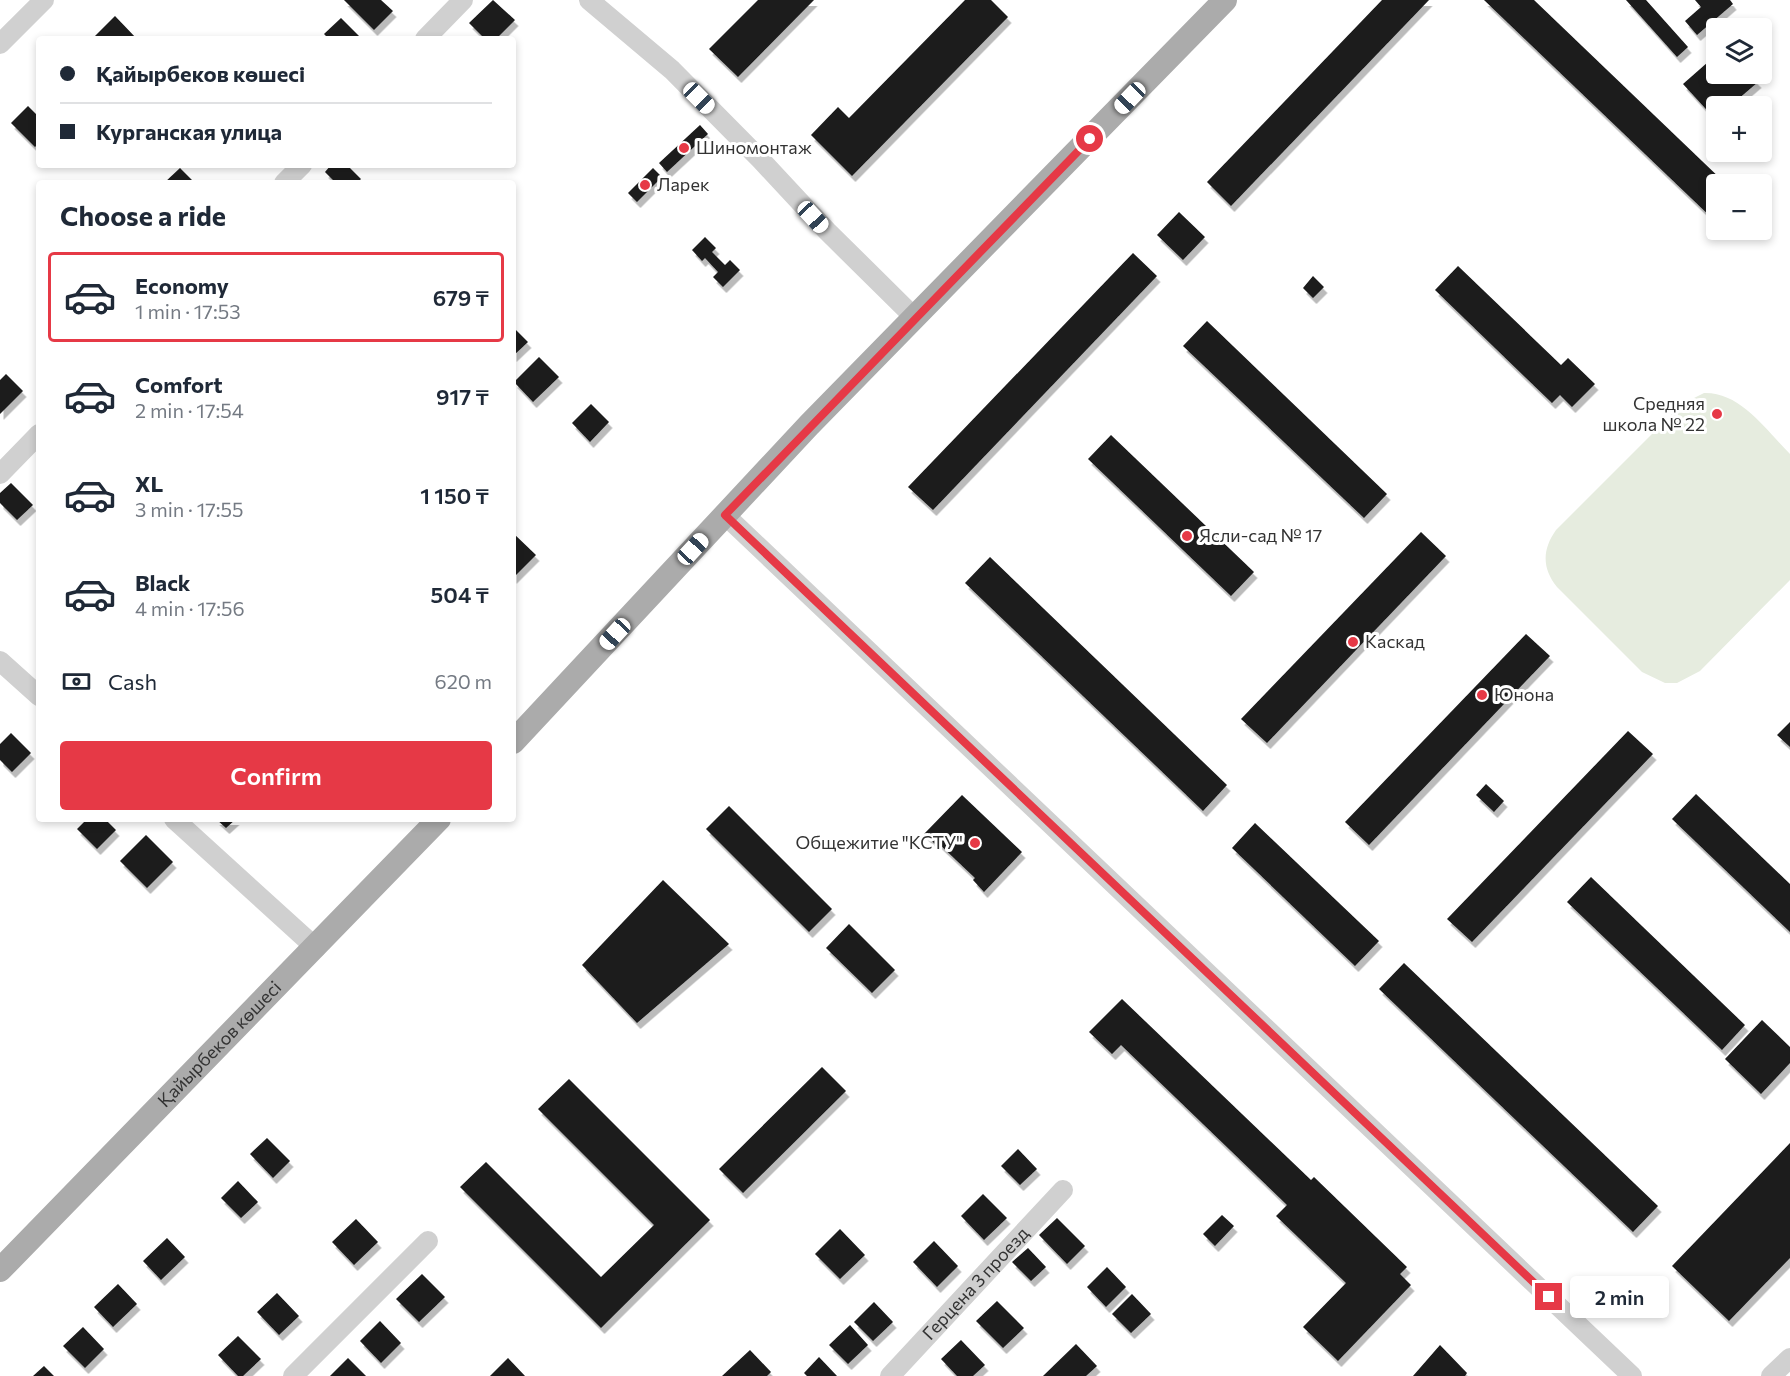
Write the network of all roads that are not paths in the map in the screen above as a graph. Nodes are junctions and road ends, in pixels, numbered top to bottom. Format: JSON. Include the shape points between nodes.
{"nodes":[{"id":1,"x":44,"y":0,"type":"edge"},
{"id":2,"x":463,"y":0,"type":"edge"},
{"id":3,"x":589,"y":0,"type":"edge"},
{"id":4,"x":1225,"y":0,"type":"edge"},
{"id":5,"x":428,"y":36,"type":"edge"},
{"id":6,"x":0,"y":44,"type":"edge"},
{"id":7,"x":299,"y":168,"type":"edge"},
{"id":8,"x":287,"y":180,"type":"edge"},
{"id":9,"x":915,"y":318,"type":"junction"},
{"id":10,"x":36,"y":437,"type":"edge"},
{"id":11,"x":0,"y":474,"type":"edge"},
{"id":12,"x":725,"y":515,"type":"junction"},
{"id":13,"x":0,"y":661,"type":"edge"},
{"id":14,"x":36,"y":693,"type":"edge"},
{"id":15,"x":516,"y":739,"type":"edge"},
{"id":16,"x":177,"y":822,"type":"edge"},
{"id":17,"x":436,"y":822,"type":"edge"},
{"id":18,"x":316,"y":948,"type":"junction"},
{"id":19,"x":1063,"y":1190,"type":"dead end"},
{"id":20,"x":428,"y":1241,"type":"dead end"},
{"id":21,"x":0,"y":1270,"type":"edge"},
{"id":22,"x":1790,"y":1358,"type":"edge"},
{"id":23,"x":293,"y":1376,"type":"edge"},
{"id":24,"x":890,"y":1376,"type":"edge"},
{"id":25,"x":1632,"y":1376,"type":"edge"},
{"id":26,"x":1771,"y":1376,"type":"edge"}],
"edges":[{"from":1,"to":6,"type":"street"},
{"from":2,"to":5,"type":"street"},
{"from":3,"to":9,"type":"street","via":[[672,70]]},
{"from":4,"to":9,"type":"main road"},
{"from":7,"to":8,"type":"street"},
{"from":9,"to":12,"type":"main road"},
{"from":10,"to":11,"type":"street"},
{"from":12,"to":15,"type":"main road"},
{"from":12,"to":25,"type":"street"},
{"from":13,"to":14,"type":"street"},
{"from":16,"to":18,"type":"street"},
{"from":17,"to":18,"type":"main road","name":"Қайырбеков көшесі"},
{"from":18,"to":21,"type":"main road","name":"Қайырбеков көшесі"},
{"from":19,"to":24,"type":"street","name":"Герцена 3 проезд"},
{"from":20,"to":23,"type":"street"},
{"from":22,"to":26,"type":"street"}]}
